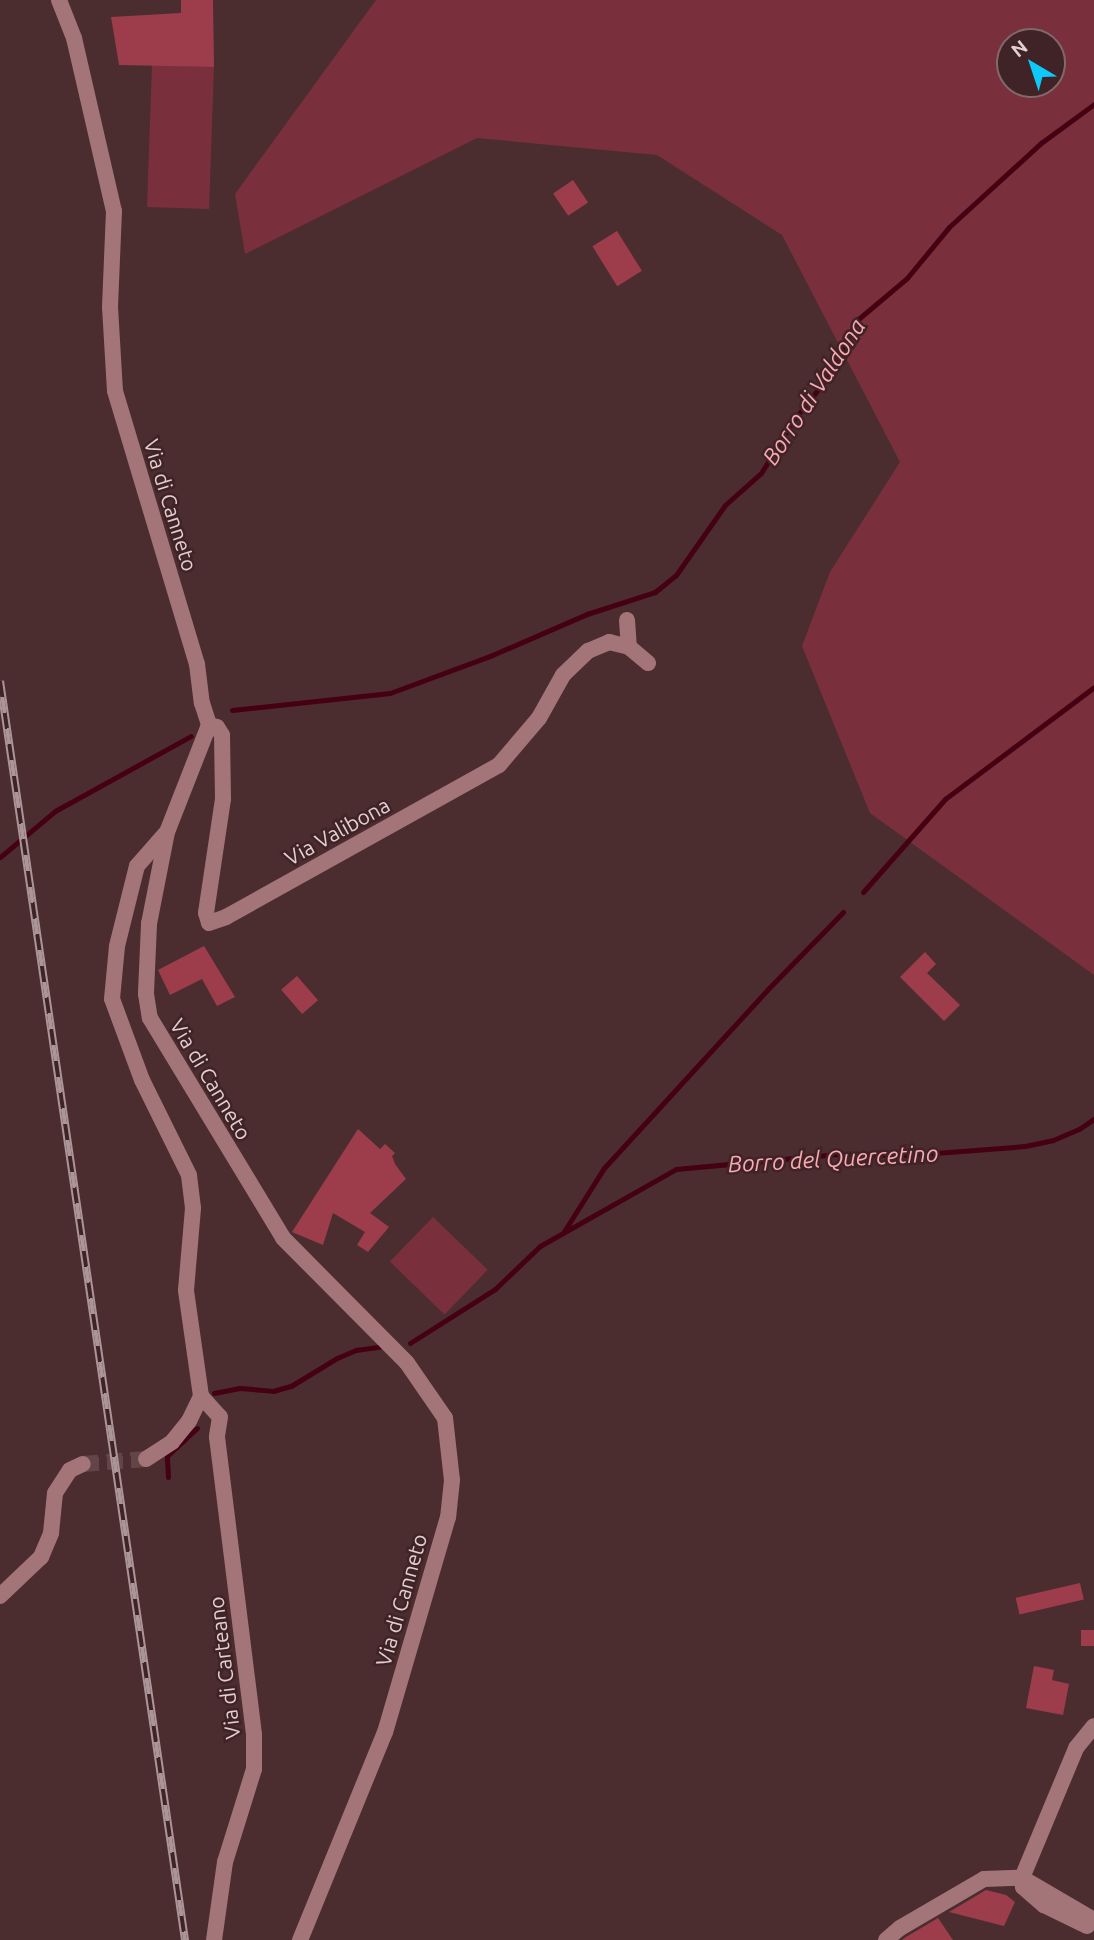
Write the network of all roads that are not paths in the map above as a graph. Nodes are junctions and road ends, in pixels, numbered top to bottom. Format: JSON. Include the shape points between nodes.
{"nodes":[{"id":1,"x":59,"y":0,"type":"edge"},
{"id":2,"x":627,"y":620,"type":"dead end"},
{"id":3,"x":629,"y":647,"type":"junction"},
{"id":4,"x":648,"y":663,"type":"dead end"},
{"id":5,"x":209,"y":725,"type":"junction"},
{"id":6,"x":167,"y":832,"type":"junction"},
{"id":7,"x":201,"y":1395,"type":"junction"},
{"id":8,"x":146,"y":1459,"type":"tunnel mouth"},
{"id":9,"x":83,"y":1464,"type":"tunnel mouth"},
{"id":10,"x":0,"y":1596,"type":"edge"},
{"id":11,"x":1094,"y":1726,"type":"edge"},
{"id":12,"x":1022,"y":1878,"type":"junction"},
{"id":13,"x":1094,"y":1920,"type":"edge"},
{"id":14,"x":1094,"y":1930,"type":"edge"},
{"id":15,"x":214,"y":1940,"type":"edge"},
{"id":16,"x":300,"y":1940,"type":"edge"},
{"id":17,"x":886,"y":1940,"type":"edge"}],
"edges":[{"from":1,"to":5,"type":"street","name":"Via di Canneto","via":[[74,38],[114,211],[110,307],[115,391],[197,664]]},
{"from":2,"to":3,"type":"street"},
{"from":3,"to":4,"type":"street"},
{"from":3,"to":5,"type":"street","name":"Via Valibona","via":[[608,642],[588,651],[563,676],[539,718],[499,765],[209,923],[206,913],[223,799],[222,735]]},
{"from":5,"to":6,"type":"street","name":"Via di Canneto"},
{"from":6,"to":7,"type":"street","via":[[137,866],[117,946],[112,999],[142,1080],[189,1175],[193,1208],[186,1290]]},
{"from":6,"to":16,"type":"street","name":"Via di Canneto","via":[[149,924],[146,993],[150,1017],[283,1238],[407,1363],[445,1418],[452,1480],[448,1517],[385,1732]]},
{"from":7,"to":8,"type":"street","via":[[189,1421],[172,1441]]},
{"from":7,"to":15,"type":"street","name":"Via di Carteano","via":[[220,1417],[217,1437],[254,1735],[254,1769],[225,1862]]},
{"from":9,"to":10,"type":"street","via":[[70,1470],[55,1493],[51,1533],[41,1557]]},
{"from":11,"to":12,"type":"street","via":[[1076,1748]]},
{"from":12,"to":13,"type":"street"},
{"from":12,"to":14,"type":"street","via":[[1023,1887],[1044,1905]]},
{"from":12,"to":17,"type":"street","via":[[984,1879]]}]}
